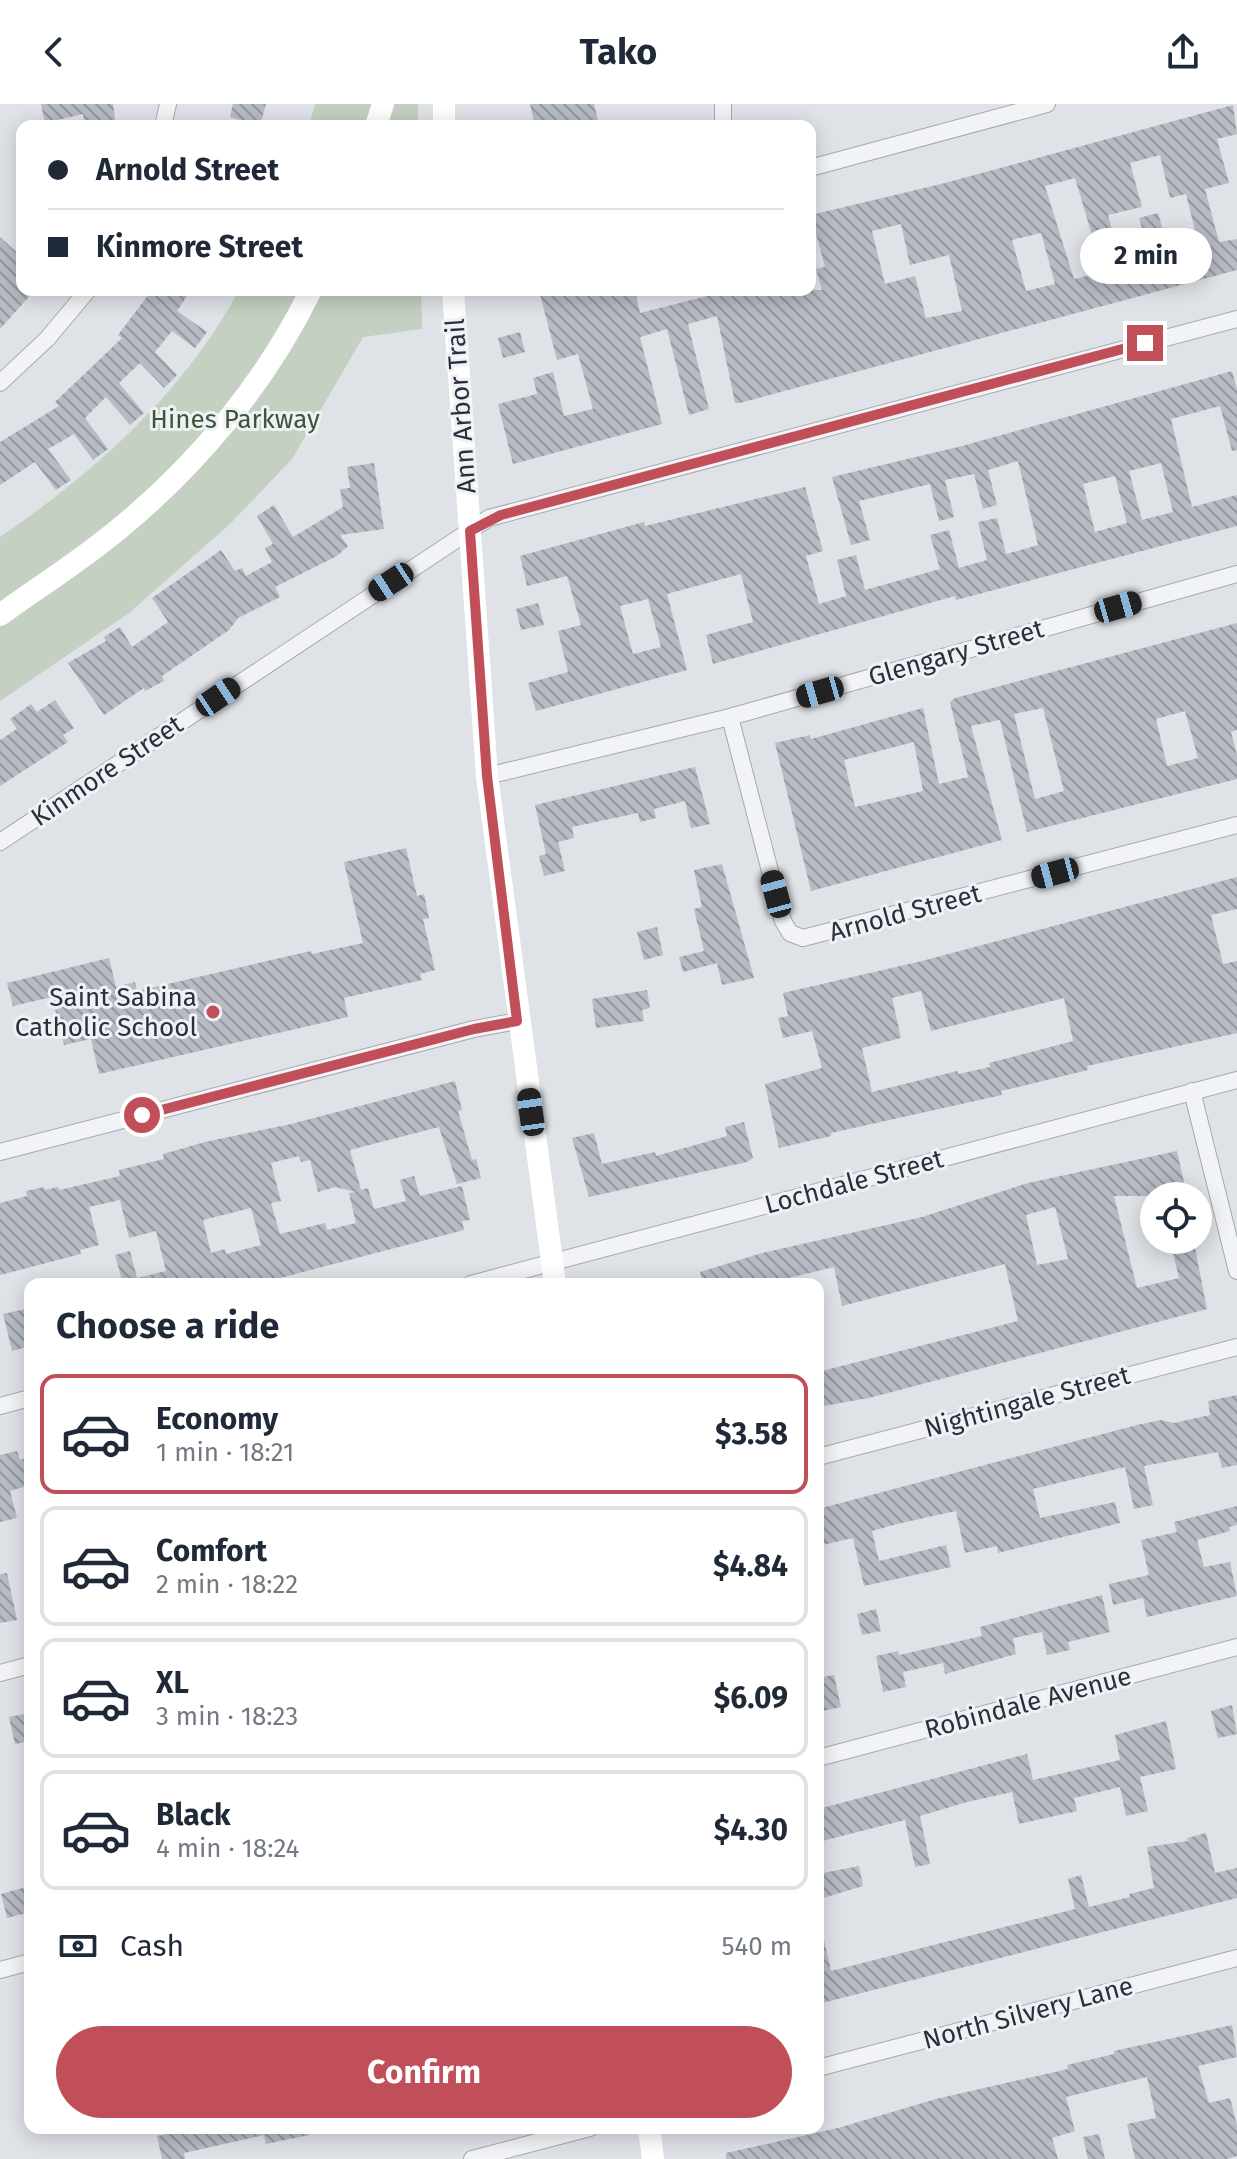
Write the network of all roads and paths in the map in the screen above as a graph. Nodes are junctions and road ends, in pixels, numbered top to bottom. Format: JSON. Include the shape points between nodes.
{"nodes":[{"id":1,"x":1047,"y":104,"type":"edge"},
{"id":2,"x":816,"y":166,"type":"edge"},
{"id":3,"x":83,"y":296,"type":"edge"},
{"id":4,"x":308,"y":296,"type":"edge"},
{"id":5,"x":453,"y":296,"type":"edge"},
{"id":6,"x":1237,"y":319,"type":"edge"},
{"id":7,"x":0,"y":383,"type":"edge"},
{"id":8,"x":470,"y":531,"type":"junction"},
{"id":9,"x":1237,"y":574,"type":"edge"},
{"id":10,"x":0,"y":615,"type":"edge"},
{"id":11,"x":730,"y":717,"type":"junction"},
{"id":12,"x":487,"y":776,"type":"junction"},
{"id":13,"x":1237,"y":825,"type":"edge"},
{"id":14,"x":0,"y":842,"type":"edge"},
{"id":15,"x":517,"y":1021,"type":"junction"},
{"id":16,"x":1237,"y":1080,"type":"edge"},
{"id":17,"x":1192,"y":1091,"type":"junction"},
{"id":18,"x":0,"y":1152,"type":"edge"},
{"id":19,"x":1237,"y":1271,"type":"edge"},
{"id":20,"x":554,"y":1273,"type":"edge"},
{"id":21,"x":516,"y":1278,"type":"edge"},
{"id":22,"x":1237,"y":1347,"type":"edge"},
{"id":23,"x":24,"y":1400,"type":"edge"},
{"id":24,"x":0,"y":1406,"type":"edge"},
{"id":25,"x":824,"y":1455,"type":"edge"},
{"id":26,"x":1237,"y":1647,"type":"edge"},
{"id":27,"x":24,"y":1667,"type":"edge"},
{"id":28,"x":0,"y":1673,"type":"edge"},
{"id":29,"x":824,"y":1756,"type":"edge"},
{"id":30,"x":1237,"y":1958,"type":"edge"},
{"id":31,"x":24,"y":1964,"type":"edge"},
{"id":32,"x":0,"y":1970,"type":"edge"},
{"id":33,"x":824,"y":2066,"type":"edge"},
{"id":34,"x":567,"y":2134,"type":"edge"},
{"id":35,"x":650,"y":2134,"type":"edge"},
{"id":36,"x":472,"y":2159,"type":"edge"},
{"id":37,"x":653,"y":2159,"type":"edge"}],
"edges":[{"from":1,"to":2,"type":"street"},
{"from":3,"to":7,"type":"street"},
{"from":4,"to":10,"type":"street","via":[[270,362],[196,456],[120,529]]},
{"from":5,"to":8,"type":"street","name":"Ann Arbor Trail"},
{"from":6,"to":8,"type":"street","name":"Kinmore Street","via":[[501,515]]},
{"from":8,"to":12,"type":"street","name":"Ann Arbor Trail"},
{"from":8,"to":14,"type":"street","name":"Kinmore Street"},
{"from":9,"to":11,"type":"street","name":"Glengary Street"},
{"from":11,"to":12,"type":"street","name":"Glengary Street"},
{"from":11,"to":13,"type":"street","name":"Arnold Street","via":[[783,921],[790,933],[803,938]]},
{"from":12,"to":15,"type":"street","name":"Ann Arbor Trail"},
{"from":15,"to":18,"type":"street"},
{"from":15,"to":20,"type":"street","name":"Ann Arbor Trail"},
{"from":16,"to":17,"type":"street","name":"Lochdale Street"},
{"from":17,"to":19,"type":"street"},
{"from":17,"to":20,"type":"street","name":"Lochdale Street"},
{"from":20,"to":21,"type":"street","name":"Lochdale Street"},
{"from":22,"to":25,"type":"street","name":"Nightingale Street"},
{"from":23,"to":24,"type":"street"},
{"from":26,"to":29,"type":"street","name":"Robindale Avenue"},
{"from":27,"to":28,"type":"street"},
{"from":30,"to":33,"type":"street","name":"North Silvery Lane"},
{"from":31,"to":32,"type":"street"},
{"from":34,"to":36,"type":"street"},
{"from":35,"to":37,"type":"street"}]}
